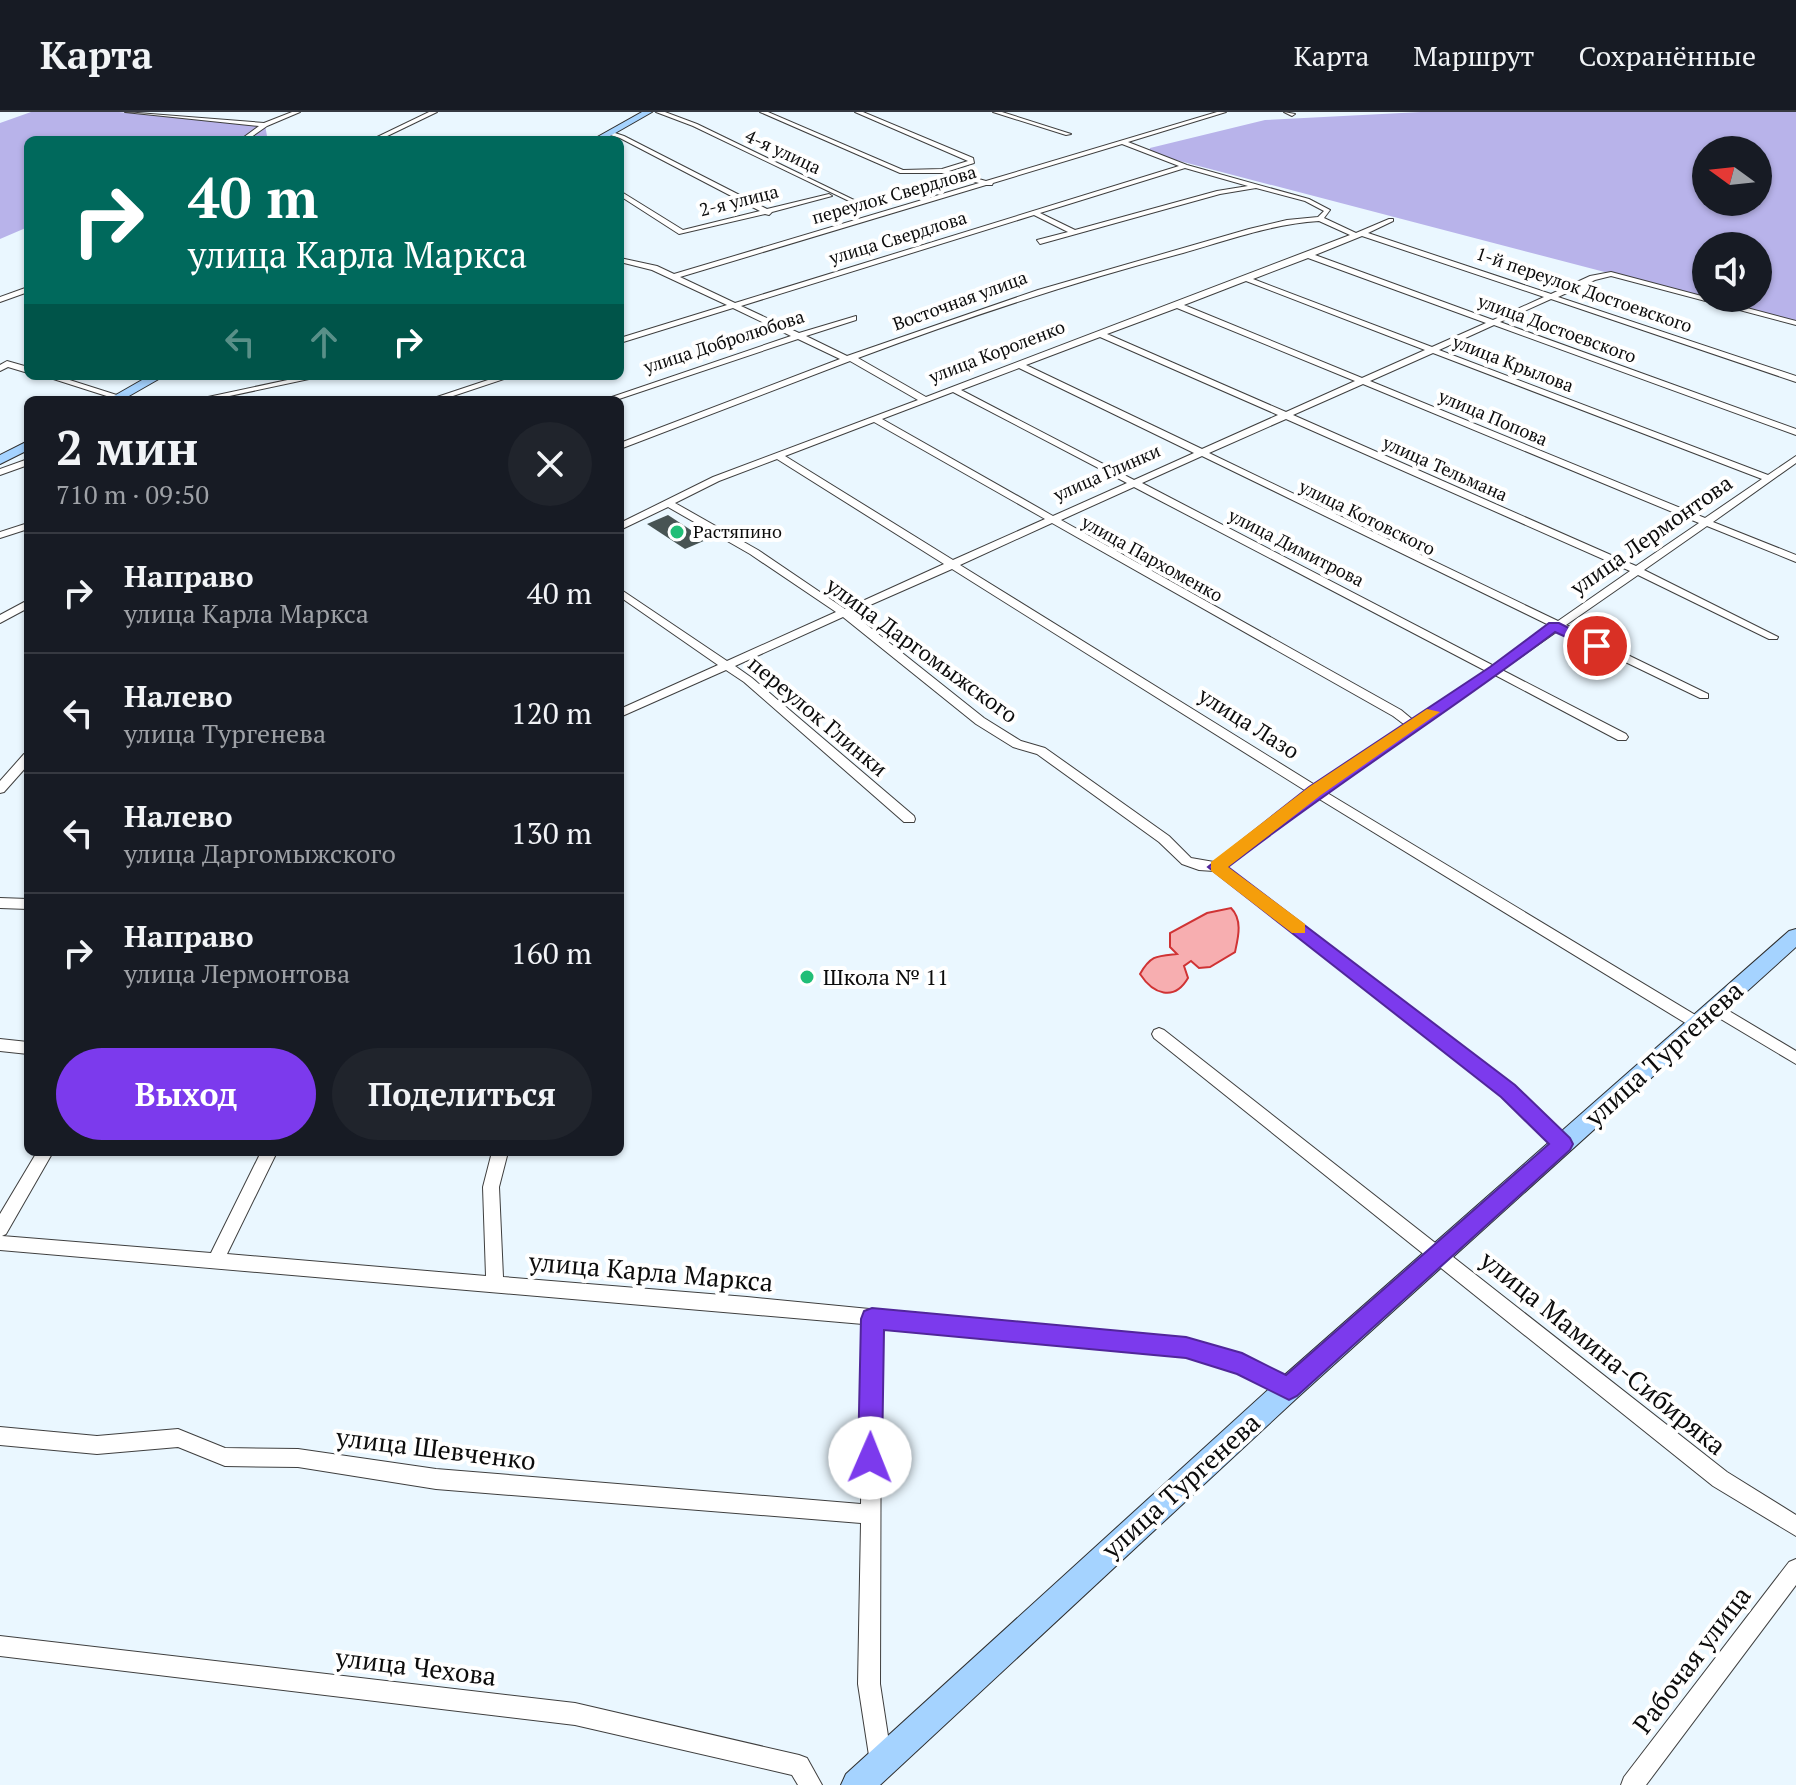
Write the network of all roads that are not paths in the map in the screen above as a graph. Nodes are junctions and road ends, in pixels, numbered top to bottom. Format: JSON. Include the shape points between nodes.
{"nodes":[{"id":1,"x":128,"y":112,"type":"edge"},
{"id":2,"x":228,"y":112,"type":"edge"},
{"id":3,"x":297,"y":112,"type":"edge"},
{"id":4,"x":434,"y":112,"type":"edge"},
{"id":5,"x":648,"y":112,"type":"edge"},
{"id":6,"x":659,"y":112,"type":"edge"},
{"id":7,"x":763,"y":112,"type":"edge"},
{"id":8,"x":858,"y":112,"type":"edge"},
{"id":9,"x":996,"y":112,"type":"edge"},
{"id":10,"x":1223,"y":112,"type":"edge"},
{"id":11,"x":209,"y":119,"type":"junction"},
{"id":12,"x":265,"y":125,"type":"junction"},
{"id":13,"x":609,"y":133,"type":"junction"},
{"id":14,"x":1068,"y":134,"type":"dead end"},
{"id":15,"x":249,"y":136,"type":"edge"},
{"id":16,"x":383,"y":136,"type":"edge"},
{"id":17,"x":603,"y":136,"type":"edge"},
{"id":18,"x":619,"y":136,"type":"edge"},
{"id":19,"x":624,"y":138,"type":"edge"},
{"id":20,"x":1123,"y":143,"type":"junction"},
{"id":21,"x":1185,"y":166,"type":"junction"},
{"id":22,"x":942,"y":171,"type":"junction"},
{"id":23,"x":990,"y":184,"type":"junction"},
{"id":24,"x":1257,"y":186,"type":"junction"},
{"id":25,"x":624,"y":196,"type":"edge"},
{"id":26,"x":829,"y":196,"type":"dead end"},
{"id":27,"x":851,"y":200,"type":"dead end"},
{"id":28,"x":766,"y":211,"type":"junction"},
{"id":29,"x":1035,"y":213,"type":"junction"},
{"id":30,"x":776,"y":217,"type":"dead end"},
{"id":31,"x":1320,"y":219,"type":"junction"},
{"id":32,"x":1391,"y":220,"type":"dead end"},
{"id":33,"x":1073,"y":232,"type":"junction"},
{"id":34,"x":1358,"y":234,"type":"junction"},
{"id":35,"x":1040,"y":242,"type":"dead end"},
{"id":36,"x":1307,"y":255,"type":"junction"},
{"id":37,"x":624,"y":261,"type":"edge"},
{"id":38,"x":673,"y":277,"type":"junction"},
{"id":39,"x":1247,"y":279,"type":"junction"},
{"id":40,"x":24,"y":291,"type":"edge"},
{"id":41,"x":1548,"y":295,"type":"junction"},
{"id":42,"x":0,"y":300,"type":"edge"},
{"id":43,"x":1177,"y":305,"type":"junction"},
{"id":44,"x":732,"y":307,"type":"junction"},
{"id":45,"x":853,"y":318,"type":"dead end"},
{"id":46,"x":1493,"y":323,"type":"junction"},
{"id":47,"x":1796,"y":323,"type":"edge"},
{"id":48,"x":1101,"y":334,"type":"junction"},
{"id":49,"x":798,"y":337,"type":"junction"},
{"id":50,"x":624,"y":340,"type":"edge"},
{"id":51,"x":1431,"y":350,"type":"junction"},
{"id":52,"x":849,"y":358,"type":"junction"},
{"id":53,"x":1018,"y":364,"type":"junction"},
{"id":54,"x":4,"y":366,"type":"edge"},
{"id":55,"x":24,"y":369,"type":"edge"},
{"id":56,"x":1796,"y":379,"type":"edge"},
{"id":57,"x":60,"y":380,"type":"edge"},
{"id":58,"x":150,"y":380,"type":"edge"},
{"id":59,"x":299,"y":380,"type":"edge"},
{"id":60,"x":496,"y":380,"type":"edge"},
{"id":61,"x":1360,"y":380,"type":"junction"},
{"id":62,"x":955,"y":390,"type":"junction"},
{"id":63,"x":110,"y":396,"type":"edge"},
{"id":64,"x":120,"y":396,"type":"edge"},
{"id":65,"x":218,"y":396,"type":"edge"},
{"id":66,"x":445,"y":396,"type":"edge"},
{"id":67,"x":619,"y":396,"type":"edge"},
{"id":68,"x":927,"y":401,"type":"junction"},
{"id":69,"x":1285,"y":415,"type":"junction"},
{"id":70,"x":876,"y":420,"type":"junction"},
{"id":71,"x":1796,"y":432,"type":"edge"},
{"id":72,"x":624,"y":444,"type":"edge"},
{"id":73,"x":24,"y":447,"type":"edge"},
{"id":74,"x":1198,"y":454,"type":"junction"},
{"id":75,"x":780,"y":457,"type":"junction"},
{"id":76,"x":1796,"y":459,"type":"edge"},
{"id":77,"x":0,"y":460,"type":"edge"},
{"id":78,"x":24,"y":463,"type":"edge"},
{"id":79,"x":0,"y":472,"type":"edge"},
{"id":80,"x":1768,"y":478,"type":"junction"},
{"id":81,"x":1132,"y":483,"type":"junction"},
{"id":82,"x":671,"y":505,"type":"junction"},
{"id":83,"x":1049,"y":520,"type":"junction"},
{"id":84,"x":1705,"y":521,"type":"junction"},
{"id":85,"x":624,"y":525,"type":"edge"},
{"id":86,"x":24,"y":527,"type":"edge"},
{"id":87,"x":0,"y":535,"type":"edge"},
{"id":88,"x":1796,"y":559,"type":"edge"},
{"id":89,"x":951,"y":564,"type":"junction"},
{"id":90,"x":1636,"y":570,"type":"junction"},
{"id":91,"x":624,"y":595,"type":"edge"},
{"id":92,"x":24,"y":605,"type":"edge"},
{"id":93,"x":841,"y":614,"type":"junction"},
{"id":94,"x":0,"y":620,"type":"edge"},
{"id":95,"x":1554,"y":626,"type":"junction"},
{"id":96,"x":1773,"y":637,"type":"dead end"},
{"id":97,"x":728,"y":666,"type":"junction"},
{"id":98,"x":1495,"y":670,"type":"junction"},
{"id":99,"x":1704,"y":696,"type":"dead end"},
{"id":100,"x":624,"y":711,"type":"edge"},
{"id":101,"x":1412,"y":725,"type":"junction"},
{"id":102,"x":1622,"y":737,"type":"dead end"},
{"id":103,"x":24,"y":762,"type":"edge"},
{"id":104,"x":0,"y":789,"type":"edge"},
{"id":105,"x":1315,"y":791,"type":"junction"},
{"id":106,"x":909,"y":819,"type":"dead end"},
{"id":107,"x":1217,"y":867,"type":"junction"},
{"id":108,"x":0,"y":903,"type":"edge"},
{"id":109,"x":24,"y":904,"type":"edge"},
{"id":110,"x":1796,"y":936,"type":"edge"},
{"id":111,"x":1706,"y":1016,"type":"junction"},
{"id":112,"x":1159,"y":1034,"type":"dead end"},
{"id":113,"x":0,"y":1045,"type":"edge"},
{"id":114,"x":24,"y":1048,"type":"edge"},
{"id":115,"x":1796,"y":1058,"type":"edge"},
{"id":116,"x":1562,"y":1144,"type":"junction"},
{"id":117,"x":43,"y":1156,"type":"edge"},
{"id":118,"x":267,"y":1156,"type":"edge"},
{"id":119,"x":499,"y":1156,"type":"edge"},
{"id":120,"x":0,"y":1229,"type":"edge"},
{"id":121,"x":0,"y":1243,"type":"edge"},
{"id":122,"x":1439,"y":1256,"type":"junction"},
{"id":123,"x":215,"y":1262,"type":"junction"},
{"id":124,"x":495,"y":1286,"type":"junction"},
{"id":125,"x":872,"y":1319,"type":"junction"},
{"id":126,"x":1289,"y":1388,"type":"junction"},
{"id":127,"x":0,"y":1436,"type":"edge"},
{"id":128,"x":869,"y":1514,"type":"junction"},
{"id":129,"x":1796,"y":1526,"type":"edge"},
{"id":130,"x":1796,"y":1569,"type":"edge"},
{"id":131,"x":0,"y":1646,"type":"edge"},
{"id":132,"x":881,"y":1762,"type":"junction"},
{"id":133,"x":811,"y":1785,"type":"edge"},
{"id":134,"x":857,"y":1785,"type":"edge"},
{"id":135,"x":1632,"y":1785,"type":"edge"}],
"edges":[{"from":1,"to":11,"type":"street"},
{"from":2,"to":11,"type":"street"},
{"from":3,"to":12,"type":"street"},
{"from":4,"to":16,"type":"street"},
{"from":5,"to":13,"type":"street"},
{"from":6,"to":27,"type":"street","name":"4-я улица"},
{"from":7,"to":22,"type":"street","via":[[902,172]]},
{"from":8,"to":22,"type":"street","via":[[972,160]]},
{"from":9,"to":14,"type":"street"},
{"from":10,"to":20,"type":"street","name":"переулок Свердлова"},
{"from":11,"to":12,"type":"street"},
{"from":12,"to":15,"type":"street"},
{"from":13,"to":17,"type":"street"},
{"from":13,"to":18,"type":"street"},
{"from":19,"to":28,"type":"street"},
{"from":20,"to":21,"type":"street","name":"1-й переулок Достоевского"},
{"from":20,"to":23,"type":"street","name":"переулок Свердлова"},
{"from":21,"to":24,"type":"street","name":"1-й переулок Достоевского"},
{"from":21,"to":29,"type":"street","name":"улица Свердлова"},
{"from":22,"to":23,"type":"street"},
{"from":23,"to":38,"type":"street","name":"переулок Свердлова"},
{"from":24,"to":31,"type":"street","name":"1-й переулок Достоевского","via":[[1327,209]]},
{"from":24,"to":33,"type":"street"},
{"from":25,"to":28,"type":"street","name":"2-я улица","via":[[682,232]]},
{"from":26,"to":28,"type":"street","name":"2-я улица"},
{"from":28,"to":30,"type":"street"},
{"from":29,"to":33,"type":"street"},
{"from":29,"to":44,"type":"street","name":"улица Свердлова"},
{"from":31,"to":34,"type":"street","name":"1-й переулок Достоевского"},
{"from":31,"to":52,"type":"street","name":"Восточная улица","via":[[1105,271]]},
{"from":32,"to":34,"type":"street","name":"улица Короленко"},
{"from":33,"to":35,"type":"street"},
{"from":34,"to":36,"type":"street","name":"улица Короленко"},
{"from":34,"to":41,"type":"street","name":"1-й переулок Достоевского"},
{"from":36,"to":39,"type":"street","name":"улица Короленко"},
{"from":36,"to":46,"type":"street","name":"улица Достоевского"},
{"from":37,"to":38,"type":"street"},
{"from":38,"to":44,"type":"street"},
{"from":39,"to":43,"type":"street","name":"улица Короленко"},
{"from":39,"to":51,"type":"street","name":"улица Крылова"},
{"from":40,"to":42,"type":"street"},
{"from":41,"to":46,"type":"street","name":"улица Глинки"},
{"from":41,"to":47,"type":"street","name":"улица Глинки","via":[[1611,274]]},
{"from":41,"to":56,"type":"street","name":"1-й переулок Достоевского"},
{"from":43,"to":48,"type":"street","name":"улица Короленко"},
{"from":43,"to":61,"type":"street","name":"улица Попова"},
{"from":44,"to":49,"type":"street"},
{"from":44,"to":50,"type":"street","name":"улица Свердлова"},
{"from":45,"to":49,"type":"street","name":"улица Добролюбова"},
{"from":46,"to":51,"type":"street","name":"улица Глинки"},
{"from":46,"to":71,"type":"street","name":"улица Достоевского"},
{"from":48,"to":53,"type":"street","name":"улица Короленко"},
{"from":48,"to":69,"type":"street","name":"улица Тельмана"},
{"from":49,"to":52,"type":"street"},
{"from":49,"to":67,"type":"street","name":"улица Добролюбова"},
{"from":51,"to":61,"type":"street","name":"улица Глинки"},
{"from":51,"to":80,"type":"street","name":"улица Крылова"},
{"from":52,"to":68,"type":"street"},
{"from":52,"to":72,"type":"street","name":"Восточная улица"},
{"from":53,"to":62,"type":"street","name":"улица Короленко"},
{"from":53,"to":74,"type":"street","name":"улица Котовского"},
{"from":54,"to":55,"type":"street"},
{"from":57,"to":63,"type":"street"},
{"from":58,"to":64,"type":"street"},
{"from":59,"to":65,"type":"street"},
{"from":60,"to":66,"type":"street"},
{"from":61,"to":69,"type":"street","name":"улица Глинки"},
{"from":61,"to":84,"type":"street","name":"улица Попова"},
{"from":62,"to":68,"type":"street","name":"улица Короленко"},
{"from":62,"to":81,"type":"street","name":"улица Димитрова"},
{"from":68,"to":70,"type":"street","name":"улица Короленко"},
{"from":69,"to":74,"type":"street","name":"улица Глинки"},
{"from":69,"to":90,"type":"street","name":"улица Тельмана"},
{"from":70,"to":75,"type":"street","name":"улица Короленко"},
{"from":70,"to":83,"type":"street","name":"улица Пархоменко"},
{"from":73,"to":77,"type":"street"},
{"from":74,"to":81,"type":"street","name":"улица Глинки"},
{"from":74,"to":95,"type":"street","name":"улица Котовского"},
{"from":75,"to":82,"type":"street","name":"улица Короленко","via":[[716,479]]},
{"from":75,"to":89,"type":"street","name":"улица Лазо"},
{"from":76,"to":80,"type":"street","name":"улица Лермонтова"},
{"from":78,"to":79,"type":"street"},
{"from":80,"to":84,"type":"street","name":"улица Лермонтова"},
{"from":81,"to":83,"type":"street","name":"улица Глинки"},
{"from":81,"to":98,"type":"street","name":"улица Димитрова"},
{"from":82,"to":85,"type":"street","name":"улица Короленко"},
{"from":82,"to":93,"type":"street","name":"улица Даргомыжского","via":[[754,552]]},
{"from":83,"to":89,"type":"street","name":"улица Глинки"},
{"from":83,"to":101,"type":"street","name":"улица Пархоменко"},
{"from":84,"to":88,"type":"street","name":"улица Попова"},
{"from":84,"to":90,"type":"street","name":"улица Лермонтова"},
{"from":86,"to":87,"type":"street"},
{"from":89,"to":93,"type":"street","name":"улица Глинки"},
{"from":89,"to":105,"type":"street","name":"улица Лазо"},
{"from":90,"to":95,"type":"street","name":"улица Лермонтова"},
{"from":90,"to":96,"type":"street","name":"улица Тельмана"},
{"from":91,"to":97,"type":"street","name":"переулок Глинки"},
{"from":92,"to":94,"type":"street"},
{"from":93,"to":97,"type":"street","name":"улица Глинки"},
{"from":93,"to":107,"type":"street","name":"улица Даргомыжского","via":[[980,721],[1053,759],[1164,839],[1179,857],[1195,867]]},
{"from":95,"to":98,"type":"street","name":"улица Лермонтова"},
{"from":95,"to":99,"type":"street","name":"улица Котовского"},
{"from":97,"to":100,"type":"street","name":"улица Глинки"},
{"from":97,"to":106,"type":"street","name":"переулок Глинки"},
{"from":98,"to":101,"type":"street","name":"улица Лермонтова"},
{"from":98,"to":102,"type":"street","name":"улица Димитрова"},
{"from":101,"to":105,"type":"street","name":"улица Лермонтова"},
{"from":103,"to":104,"type":"street"},
{"from":105,"to":107,"type":"street","name":"улица Лермонтова"},
{"from":105,"to":111,"type":"street","name":"улица Лазо"},
{"from":107,"to":116,"type":"street","name":"улица Даргомыжского","via":[[1508,1091]]},
{"from":108,"to":109,"type":"street"},
{"from":110,"to":111,"type":"street","name":"улица Тургенева"},
{"from":111,"to":115,"type":"street","name":"улица Лазо"},
{"from":111,"to":116,"type":"street","name":"улица Тургенева"},
{"from":112,"to":122,"type":"street","name":"улица Мамина-Сибиряка"},
{"from":113,"to":114,"type":"street"},
{"from":116,"to":122,"type":"street","name":"улица Тургенева"},
{"from":117,"to":120,"type":"street"},
{"from":118,"to":123,"type":"street"},
{"from":119,"to":124,"type":"street","via":[[491,1187]]},
{"from":121,"to":123,"type":"street","name":"улица Карла Маркса"},
{"from":122,"to":126,"type":"street","name":"улица Тургенева"},
{"from":122,"to":129,"type":"street","name":"улица Мамина-Сибиряка","via":[[1720,1479]]},
{"from":123,"to":124,"type":"street","name":"улица Карла Маркса"},
{"from":124,"to":125,"type":"street","name":"улица Карла Маркса"},
{"from":125,"to":126,"type":"street","name":"улица Карла Маркса","via":[[1186,1348],[1242,1364]]},
{"from":125,"to":128,"type":"street"},
{"from":126,"to":132,"type":"street","name":"улица Тургенева"},
{"from":127,"to":128,"type":"street","name":"улица Шевченко","via":[[97,1445],[178,1438],[225,1457],[298,1458],[436,1479]]},
{"from":128,"to":132,"type":"street","via":[[869,1684]]},
{"from":130,"to":135,"type":"street","name":"Рабочая улица"},
{"from":131,"to":133,"type":"street","name":"улица Чехова","via":[[575,1714],[799,1766]]},
{"from":132,"to":134,"type":"street","name":"улица Тургенева"}]}
